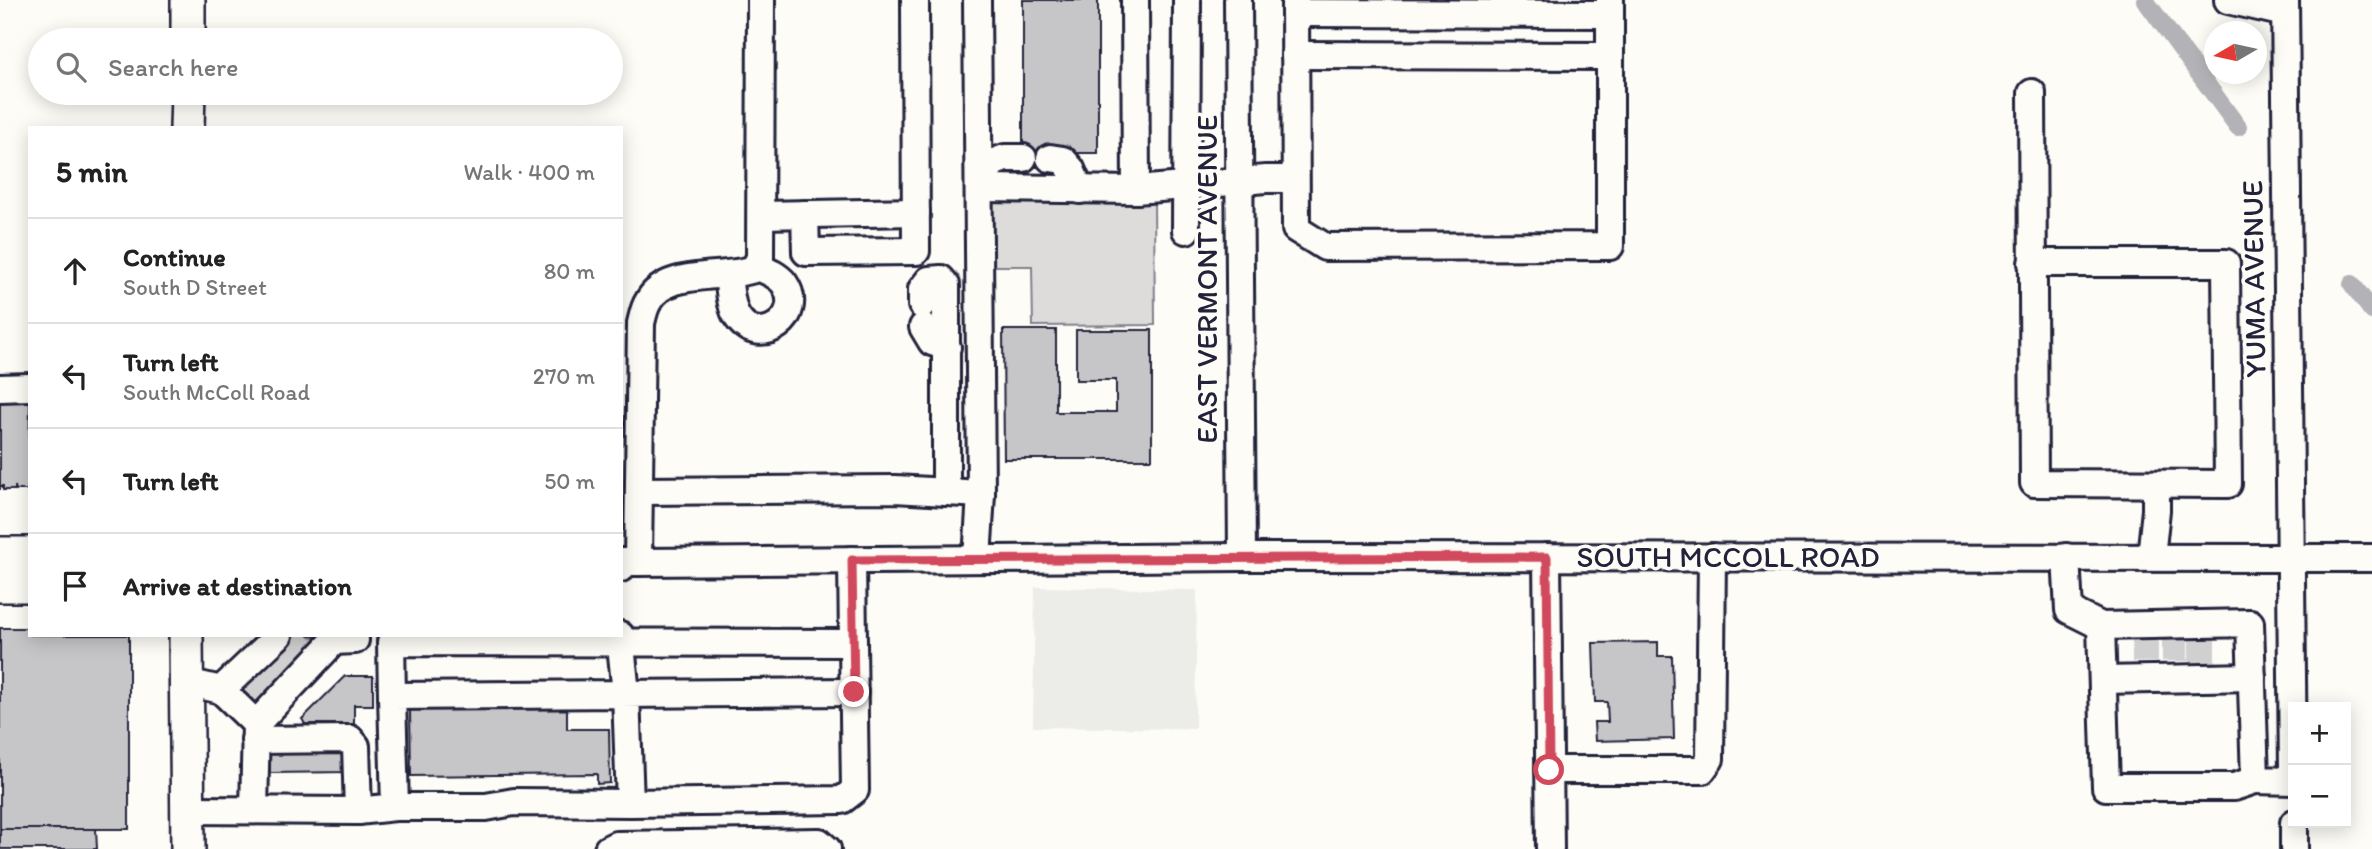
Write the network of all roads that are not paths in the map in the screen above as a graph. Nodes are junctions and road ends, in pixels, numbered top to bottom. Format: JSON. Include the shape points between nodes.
{"nodes":[{"id":1,"x":188,"y":0,"type":"edge"},
{"id":2,"x":761,"y":0,"type":"edge"},
{"id":3,"x":915,"y":0,"type":"edge"},
{"id":4,"x":978,"y":0,"type":"edge"},
{"id":5,"x":1135,"y":0,"type":"edge"},
{"id":6,"x":1187,"y":0,"type":"edge"},
{"id":7,"x":1238,"y":0,"type":"edge"},
{"id":8,"x":2228,"y":0,"type":"edge"},
{"id":9,"x":2285,"y":6,"type":"edge"},
{"id":10,"x":1295,"y":7,"type":"edge"},
{"id":11,"x":1610,"y":7,"type":"edge"},
{"id":12,"x":188,"y":28,"type":"edge"},
{"id":13,"x":1295,"y":55,"type":"junction"},
{"id":14,"x":1609,"y":56,"type":"junction"},
{"id":15,"x":2032,"y":93,"type":"dead end"},
{"id":16,"x":188,"y":105,"type":"edge"},
{"id":17,"x":187,"y":126,"type":"edge"},
{"id":18,"x":1023,"y":158,"type":"dead end"},
{"id":19,"x":1051,"y":158,"type":"dead end"},
{"id":20,"x":1294,"y":179,"type":"junction"},
{"id":21,"x":1240,"y":183,"type":"junction"},
{"id":22,"x":1188,"y":187,"type":"junction"},
{"id":23,"x":979,"y":188,"type":"junction"},
{"id":24,"x":1080,"y":190,"type":"junction"},
{"id":25,"x":1136,"y":190,"type":"junction"},
{"id":26,"x":916,"y":212,"type":"junction"},
{"id":27,"x":805,"y":214,"type":"junction"},
{"id":28,"x":761,"y":215,"type":"junction"},
{"id":29,"x":1186,"y":230,"type":"dead end"},
{"id":30,"x":2032,"y":263,"type":"junction"},
{"id":31,"x":756,"y":266,"type":"junction"},
{"id":32,"x":728,"y":275,"type":"junction"},
{"id":33,"x":947,"y":347,"type":"junction"},
{"id":34,"x":28,"y":387,"type":"edge"},
{"id":35,"x":0,"y":388,"type":"edge"},
{"id":36,"x":2156,"y":484,"type":"junction"},
{"id":37,"x":639,"y":491,"type":"junction"},
{"id":38,"x":946,"y":492,"type":"junction"},
{"id":39,"x":981,"y":494,"type":"junction"},
{"id":40,"x":0,"y":554,"type":"edge"},
{"id":41,"x":28,"y":554,"type":"edge"},
{"id":42,"x":1242,"y":557,"type":"junction"},
{"id":43,"x":1547,"y":557,"type":"junction"},
{"id":44,"x":1712,"y":557,"type":"junction"},
{"id":45,"x":2066,"y":557,"type":"junction"},
{"id":46,"x":2151,"y":557,"type":"junction"},
{"id":47,"x":2291,"y":557,"type":"junction"},
{"id":48,"x":2372,"y":558,"type":"edge"},
{"id":49,"x":977,"y":559,"type":"junction"},
{"id":50,"x":852,"y":560,"type":"junction"},
{"id":51,"x":627,"y":564,"type":"edge"},
{"id":52,"x":0,"y":585,"type":"edge"},
{"id":53,"x":28,"y":585,"type":"edge"},
{"id":54,"x":2101,"y":626,"type":"junction"},
{"id":55,"x":186,"y":637,"type":"edge"},
{"id":56,"x":343,"y":638,"type":"edge"},
{"id":57,"x":620,"y":639,"type":"edge"},
{"id":58,"x":391,"y":642,"type":"junction"},
{"id":59,"x":853,"y":643,"type":"junction"},
{"id":60,"x":271,"y":675,"type":"edge"},
{"id":61,"x":2252,"y":677,"type":"junction"},
{"id":62,"x":2103,"y":680,"type":"junction"},
{"id":63,"x":187,"y":682,"type":"junction"},
{"id":64,"x":854,"y":692,"type":"junction"},
{"id":65,"x":626,"y":694,"type":"junction"},
{"id":66,"x":392,"y":696,"type":"junction"},
{"id":67,"x":2293,"y":765,"type":"edge"},
{"id":68,"x":1549,"y":770,"type":"junction"},
{"id":69,"x":2255,"y":780,"type":"junction"},
{"id":70,"x":2288,"y":781,"type":"edge"},
{"id":71,"x":630,"y":803,"type":"junction"},
{"id":72,"x":396,"y":807,"type":"junction"},
{"id":73,"x":188,"y":810,"type":"junction"},
{"id":74,"x":254,"y":810,"type":"junction"},
{"id":75,"x":358,"y":811,"type":"junction"},
{"id":76,"x":2294,"y":828,"type":"edge"},
{"id":77,"x":188,"y":849,"type":"edge"},
{"id":78,"x":608,"y":849,"type":"edge"},
{"id":79,"x":827,"y":849,"type":"edge"},
{"id":80,"x":1550,"y":849,"type":"edge"},
{"id":81,"x":2294,"y":849,"type":"edge"}],
"edges":[{"from":1,"to":12,"type":"main road"},
{"from":2,"to":28,"type":"street"},
{"from":3,"to":26,"type":"street"},
{"from":4,"to":23,"type":"street"},
{"from":5,"to":25,"type":"street"},
{"from":6,"to":22,"type":"street"},
{"from":7,"to":21,"type":"street","name":"EAST VERMONT AVENUE"},
{"from":8,"to":9,"type":"street"},
{"from":9,"to":47,"type":"street","name":"YUMA AVENUE"},
{"from":10,"to":11,"type":"street"},
{"from":10,"to":13,"type":"street"},
{"from":11,"to":14,"type":"street"},
{"from":13,"to":14,"type":"street"},
{"from":13,"to":20,"type":"street"},
{"from":14,"to":20,"type":"street","via":[[1610,246],[1325,247],[1296,229]]},
{"from":15,"to":30,"type":"street"},
{"from":16,"to":17,"type":"main road"},
{"from":18,"to":23,"type":"street","via":[[992,163]]},
{"from":19,"to":24,"type":"street","via":[[1063,160],[1072,169]]},
{"from":20,"to":21,"type":"street"},
{"from":21,"to":22,"type":"street"},
{"from":21,"to":42,"type":"street","name":"EAST VERMONT AVENUE"},
{"from":22,"to":25,"type":"street"},
{"from":22,"to":29,"type":"street"},
{"from":23,"to":24,"type":"street"},
{"from":23,"to":39,"type":"street"},
{"from":24,"to":25,"type":"street"},
{"from":26,"to":27,"type":"street"},
{"from":26,"to":27,"type":"street","via":[[916,251],[806,252]]},
{"from":27,"to":28,"type":"street"},
{"from":28,"to":31,"type":"street"},
{"from":30,"to":36,"type":"street","via":[[2034,483]]},
{"from":30,"to":36,"type":"street","via":[[2226,263],[2228,484]]},
{"from":31,"to":32,"type":"street"},
{"from":31,"to":32,"type":"street","via":[[783,281],[790,296],[789,311],[781,324],[769,330],[746,327],[736,317]]},
{"from":32,"to":37,"type":"street","via":[[669,283],[656,290],[648,302],[640,323]]},
{"from":33,"to":33,"type":"street","via":[[946,285],[941,279],[929,279],[922,289],[922,316],[932,342]]},
{"from":33,"to":38,"type":"street"},
{"from":34,"to":35,"type":"street"},
{"from":36,"to":46,"type":"street"},
{"from":37,"to":38,"type":"street"},
{"from":37,"to":51,"type":"street"},
{"from":38,"to":39,"type":"street"},
{"from":39,"to":49,"type":"street"},
{"from":40,"to":41,"type":"main road"},
{"from":42,"to":43,"type":"street","name":"SOUTH MCCOLL ROAD"},
{"from":42,"to":49,"type":"street","name":"SOUTH MCCOLL ROAD"},
{"from":43,"to":44,"type":"street","name":"SOUTH MCCOLL ROAD"},
{"from":43,"to":68,"type":"street"},
{"from":44,"to":45,"type":"street","name":"SOUTH MCCOLL ROAD"},
{"from":44,"to":68,"type":"street","via":[[1710,759],[1702,770]]},
{"from":45,"to":46,"type":"street","name":"SOUTH MCCOLL ROAD"},
{"from":45,"to":54,"type":"street","via":[[2070,610]]},
{"from":46,"to":47,"type":"street","name":"SOUTH MCCOLL ROAD"},
{"from":47,"to":48,"type":"street","name":"SOUTH MCCOLL ROAD"},
{"from":47,"to":67,"type":"street","name":"YUMA AVENUE"},
{"from":49,"to":50,"type":"street","name":"SOUTH MCCOLL ROAD"},
{"from":50,"to":51,"type":"street","name":"SOUTH MCCOLL ROAD"},
{"from":50,"to":59,"type":"street"},
{"from":52,"to":53,"type":"main road"},
{"from":54,"to":61,"type":"street","via":[[2202,630],[2250,623]]},
{"from":54,"to":62,"type":"street"},
{"from":55,"to":63,"type":"main road"},
{"from":56,"to":58,"type":"street"},
{"from":56,"to":60,"type":"street"},
{"from":57,"to":58,"type":"street"},
{"from":57,"to":59,"type":"street"},
{"from":57,"to":65,"type":"street"},
{"from":58,"to":66,"type":"street"},
{"from":59,"to":64,"type":"street"},
{"from":60,"to":63,"type":"street"},
{"from":60,"to":74,"type":"street"},
{"from":60,"to":75,"type":"street","via":[[356,746]]},
{"from":61,"to":62,"type":"street","via":[[2175,671]]},
{"from":61,"to":69,"type":"street"},
{"from":62,"to":69,"type":"street","via":[[2106,787],[2234,787]]},
{"from":63,"to":73,"type":"main road"},
{"from":64,"to":65,"type":"street"},
{"from":64,"to":71,"type":"street","via":[[855,790],[842,800]]},
{"from":65,"to":66,"type":"street"},
{"from":65,"to":71,"type":"street"},
{"from":66,"to":72,"type":"street"},
{"from":68,"to":80,"type":"street"},
{"from":69,"to":70,"type":"street"},
{"from":71,"to":72,"type":"street"},
{"from":72,"to":75,"type":"street"},
{"from":73,"to":74,"type":"street"},
{"from":73,"to":77,"type":"main road"},
{"from":74,"to":75,"type":"street"},
{"from":76,"to":81,"type":"street"},
{"from":78,"to":79,"type":"street","via":[[616,845],[819,842]]}]}
